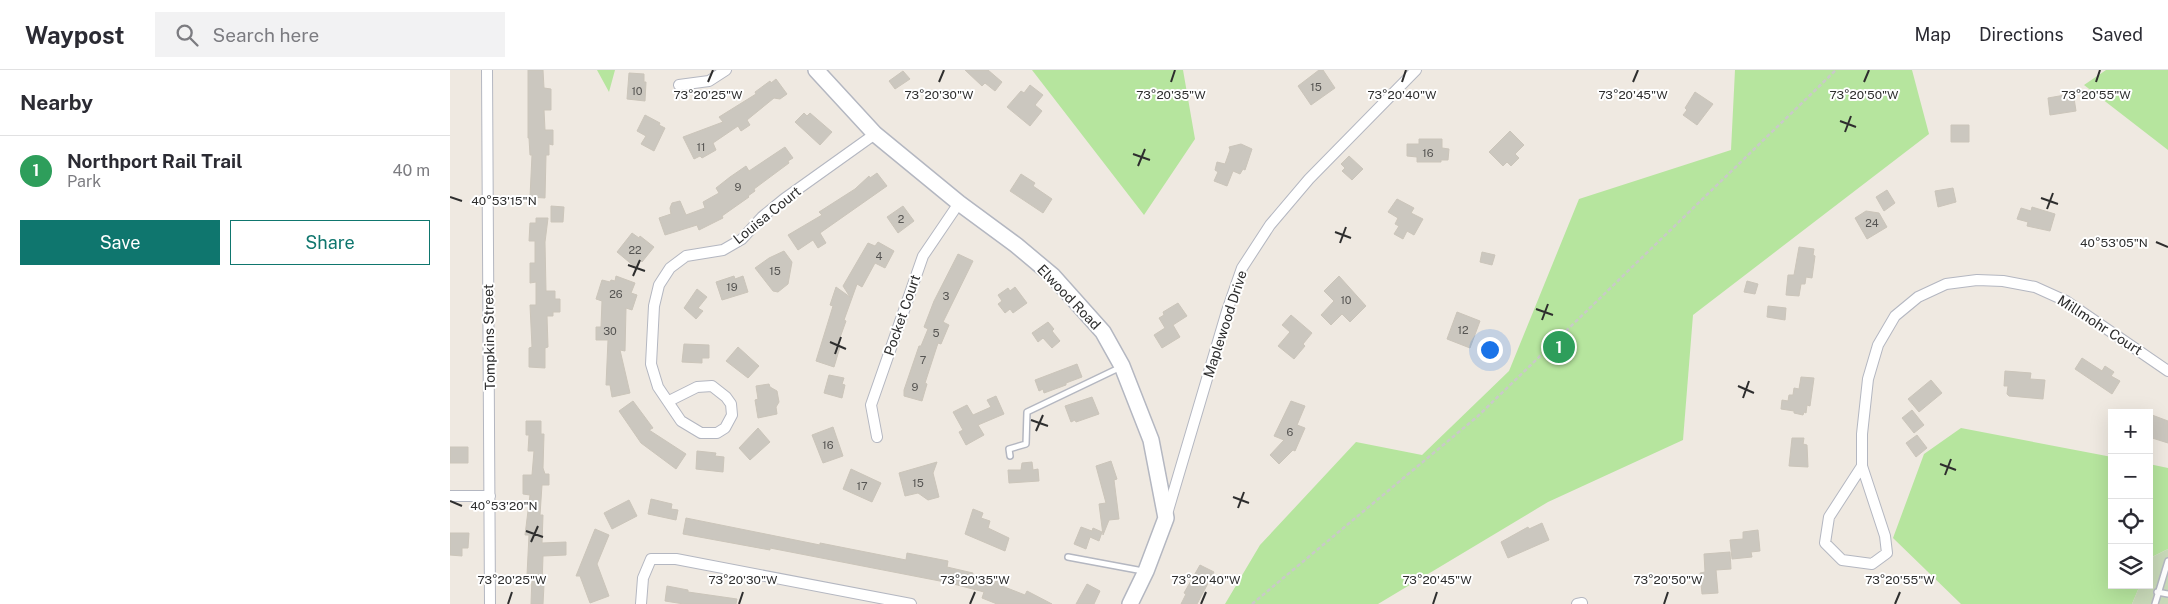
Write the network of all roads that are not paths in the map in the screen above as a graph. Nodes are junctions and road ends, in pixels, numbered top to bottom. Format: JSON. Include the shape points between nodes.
{"nodes":[{"id":1,"x":487,"y":70,"type":"edge"},
{"id":2,"x":726,"y":70,"type":"edge"},
{"id":3,"x":816,"y":70,"type":"edge"},
{"id":4,"x":1416,"y":70,"type":"edge"},
{"id":5,"x":679,"y":86,"type":"dead end"},
{"id":6,"x":875,"y":134,"type":"junction"},
{"id":7,"x":959,"y":203,"type":"junction"},
{"id":8,"x":1122,"y":366,"type":"junction"},
{"id":9,"x":2168,"y":370,"type":"edge"},
{"id":10,"x":669,"y":401,"type":"junction"},
{"id":11,"x":877,"y":436,"type":"dead end"},
{"id":12,"x":1010,"y":456,"type":"dead end"},
{"id":13,"x":1862,"y":466,"type":"junction"},
{"id":14,"x":450,"y":496,"type":"edge"},
{"id":15,"x":490,"y":496,"type":"junction"},
{"id":16,"x":1166,"y":518,"type":"junction"},
{"id":17,"x":1068,"y":557,"type":"dead end"},
{"id":18,"x":2168,"y":561,"type":"edge"},
{"id":19,"x":1146,"y":571,"type":"junction"},
{"id":20,"x":2157,"y":592,"type":"junction"},
{"id":21,"x":2168,"y":594,"type":"edge"},
{"id":22,"x":490,"y":604,"type":"edge"},
{"id":23,"x":641,"y":604,"type":"edge"},
{"id":24,"x":912,"y":604,"type":"edge"},
{"id":25,"x":1130,"y":604,"type":"edge"},
{"id":26,"x":2155,"y":604,"type":"edge"}],
"edges":[{"from":1,"to":15,"type":"street","name":"Tompkins Street"},
{"from":2,"to":5,"type":"street","via":[[709,81]]},
{"from":3,"to":6,"type":"main road","name":"Elwood Road"},
{"from":4,"to":16,"type":"street","name":"Maplewood Drive","via":[[1309,179],[1270,225],[1242,268]]},
{"from":6,"to":7,"type":"main road","name":"Elwood Road"},
{"from":6,"to":10,"type":"street","name":"Louisa Court","via":[[784,199],[742,239],[723,250],[686,256],[670,268],[659,285],[654,306],[651,364],[658,387]]},
{"from":7,"to":8,"type":"main road","name":"Elwood Road","via":[[1053,276],[1103,332]]},
{"from":7,"to":11,"type":"street","name":"Pocket Court","via":[[923,256],[871,405]]},
{"from":8,"to":12,"type":"lane","via":[[1027,412],[1026,444],[1009,449]]},
{"from":8,"to":16,"type":"main road","name":"Elwood Road","via":[[1151,440]]},
{"from":9,"to":13,"type":"street","name":"Millmohr Court","via":[[2066,302],[2035,287],[2003,280],[1946,284],[1918,297],[1895,316],[1878,346],[1868,379]]},
{"from":10,"to":10,"type":"street","name":"Louisa Court","via":[[681,421],[701,433],[717,433],[725,428],[732,415],[726,397],[712,386],[697,386]]},
{"from":13,"to":13,"type":"street","name":"Millmohr Court","via":[[1829,517],[1825,543],[1842,560],[1872,564],[1887,553],[1885,536]]},
{"from":14,"to":15,"type":"street"},
{"from":15,"to":22,"type":"street","name":"Tompkins Street"},
{"from":16,"to":19,"type":"main road"},
{"from":17,"to":19,"type":"lane"},
{"from":18,"to":20,"type":"lane"},
{"from":19,"to":25,"type":"main road"},
{"from":20,"to":21,"type":"lane"},
{"from":20,"to":26,"type":"lane"},
{"from":23,"to":24,"type":"street","via":[[643,578],[651,559],[676,559]]}]}
